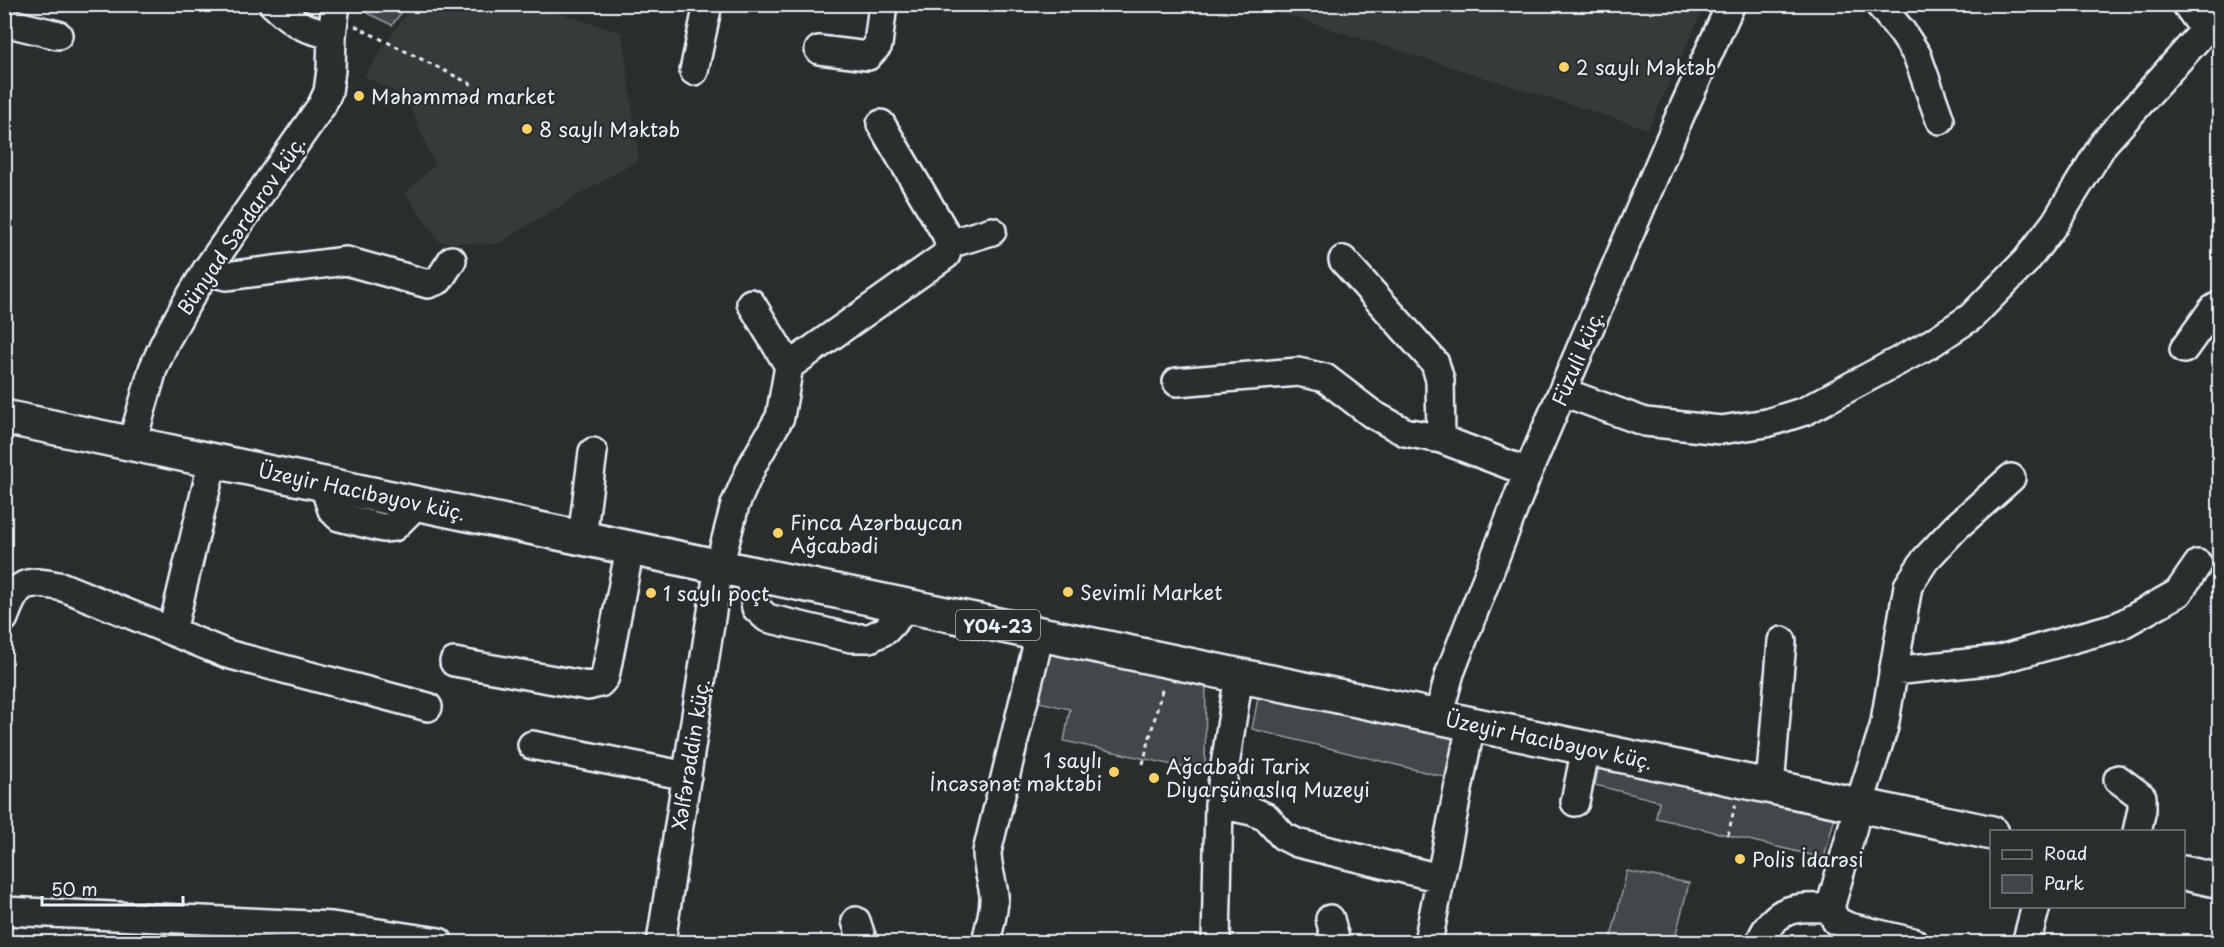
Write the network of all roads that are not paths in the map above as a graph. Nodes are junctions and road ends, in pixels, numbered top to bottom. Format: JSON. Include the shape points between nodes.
{"nodes":[{"id":1,"x":273,"y":4,"type":"edge"},
{"id":2,"x":708,"y":4,"type":"edge"},
{"id":3,"x":883,"y":4,"type":"edge"},
{"id":4,"x":1731,"y":4,"type":"edge"},
{"id":5,"x":1879,"y":4,"type":"edge"},
{"id":6,"x":2186,"y":4,"type":"edge"},
{"id":7,"x":334,"y":18,"type":"edge"},
{"id":8,"x":4,"y":22,"type":"edge"},
{"id":9,"x":2212,"y":26,"type":"edge"},
{"id":10,"x":58,"y":35,"type":"dead end"},
{"id":11,"x":819,"y":50,"type":"dead end"},
{"id":12,"x":694,"y":71,"type":"dead end"},
{"id":13,"x":1940,"y":120,"type":"dead end"},
{"id":14,"x":881,"y":124,"type":"dead end"},
{"id":15,"x":992,"y":231,"type":"dead end"},
{"id":16,"x":949,"y":244,"type":"junction"},
{"id":17,"x":452,"y":260,"type":"dead end"},
{"id":18,"x":1343,"y":260,"type":"dead end"},
{"id":19,"x":206,"y":271,"type":"junction"},
{"id":20,"x":751,"y":303,"type":"dead end"},
{"id":21,"x":2220,"y":305,"type":"edge"},
{"id":22,"x":2184,"y":349,"type":"dead end"},
{"id":23,"x":789,"y":366,"type":"junction"},
{"id":24,"x":1177,"y":382,"type":"dead end"},
{"id":25,"x":1563,"y":392,"type":"junction"},
{"id":26,"x":4,"y":417,"type":"edge"},
{"id":27,"x":1441,"y":439,"type":"junction"},
{"id":28,"x":132,"y":443,"type":"junction"},
{"id":29,"x":593,"y":452,"type":"dead end"},
{"id":30,"x":213,"y":460,"type":"junction"},
{"id":31,"x":1528,"y":472,"type":"junction"},
{"id":32,"x":2011,"y":478,"type":"dead end"},
{"id":33,"x":582,"y":538,"type":"junction"},
{"id":34,"x":630,"y":548,"type":"junction"},
{"id":35,"x":2198,"y":564,"type":"dead end"},
{"id":36,"x":734,"y":570,"type":"junction"},
{"id":37,"x":908,"y":606,"type":"junction"},
{"id":38,"x":4,"y":618,"type":"edge"},
{"id":39,"x":172,"y":631,"type":"junction"},
{"id":40,"x":1040,"y":634,"type":"junction"},
{"id":41,"x":1782,"y":641,"type":"dead end"},
{"id":42,"x":454,"y":662,"type":"dead end"},
{"id":43,"x":1893,"y":671,"type":"junction"},
{"id":44,"x":1239,"y":675,"type":"junction"},
{"id":45,"x":428,"y":707,"type":"dead end"},
{"id":46,"x":1438,"y":717,"type":"junction"},
{"id":47,"x":1470,"y":724,"type":"junction"},
{"id":48,"x":532,"y":745,"type":"dead end"},
{"id":49,"x":1586,"y":748,"type":"junction"},
{"id":50,"x":687,"y":776,"type":"junction"},
{"id":51,"x":2118,"y":779,"type":"dead end"},
{"id":52,"x":1756,"y":784,"type":"junction"},
{"id":53,"x":1575,"y":802,"type":"dead end"},
{"id":54,"x":1219,"y":804,"type":"junction"},
{"id":55,"x":1858,"y":805,"type":"junction"},
{"id":56,"x":2137,"y":830,"type":"edge"},
{"id":57,"x":1990,"y":833,"type":"edge"},
{"id":58,"x":2185,"y":873,"type":"edge"},
{"id":59,"x":1440,"y":878,"type":"junction"},
{"id":60,"x":2220,"y":881,"type":"edge"},
{"id":61,"x":1830,"y":908,"type":"junction"},
{"id":62,"x":2035,"y":908,"type":"edge"},
{"id":63,"x":4,"y":911,"type":"edge"},
{"id":64,"x":2028,"y":936,"type":"dead end"},
{"id":65,"x":439,"y":942,"type":"edge"},
{"id":66,"x":661,"y":942,"type":"edge"},
{"id":67,"x":986,"y":942,"type":"edge"},
{"id":68,"x":1216,"y":942,"type":"edge"},
{"id":69,"x":1428,"y":942,"type":"edge"},
{"id":70,"x":1760,"y":942,"type":"edge"},
{"id":71,"x":1913,"y":942,"type":"edge"}],
"edges":[{"from":1,"to":7,"type":"street","via":[[294,23],[310,30]]},
{"from":2,"to":12,"type":"street"},
{"from":3,"to":11,"type":"street","via":[[878,45],[868,56]]},
{"from":4,"to":25,"type":"street","name":"Füzuli küç."},
{"from":5,"to":13,"type":"street","via":[[1917,55]]},
{"from":6,"to":9,"type":"street"},
{"from":7,"to":19,"type":"street","name":"Bünyad Sərdarov küç.","via":[[332,70],[322,105]]},
{"from":8,"to":10,"type":"street"},
{"from":9,"to":25,"type":"street","via":[[2104,143],[2055,223],[2026,261],[1971,317],[1930,344],[1805,411],[1767,423],[1732,428],[1645,422]]},
{"from":14,"to":16,"type":"street"},
{"from":15,"to":16,"type":"street"},
{"from":16,"to":23,"type":"street","via":[[946,255]]},
{"from":17,"to":19,"type":"street","via":[[439,280],[428,284],[346,261],[226,276]]},
{"from":18,"to":27,"type":"street","via":[[1435,363],[1440,380]]},
{"from":19,"to":28,"type":"street","name":"Bünyad Sərdarov küç.","via":[[153,369]]},
{"from":20,"to":23,"type":"street"},
{"from":21,"to":22,"type":"street","via":[[2212,310]]},
{"from":23,"to":36,"type":"street","via":[[780,417],[735,505]]},
{"from":24,"to":27,"type":"street","via":[[1298,372],[1325,378],[1372,414],[1405,432]]},
{"from":25,"to":31,"type":"street","name":"Füzuli küç."},
{"from":26,"to":28,"type":"main road","name":"Üzeyir Hacıbəyov küç.","number":"Y04-23"},
{"from":27,"to":31,"type":"street"},
{"from":28,"to":30,"type":"main road","name":"Üzeyir Hacıbəyov küç.","number":"Y04-23"},
{"from":29,"to":33,"type":"street"},
{"from":30,"to":33,"type":"main road","name":"Üzeyir Hacıbəyov küç.","number":"Y04-23"},
{"from":30,"to":39,"type":"street"},
{"from":31,"to":46,"type":"street","name":"Füzuli küç.","via":[[1450,673]]},
{"from":32,"to":43,"type":"street","via":[[1948,535],[1908,586]]},
{"from":33,"to":34,"type":"main road","name":"Üzeyir Hacıbəyov küç.","number":"Y04-23"},
{"from":34,"to":36,"type":"main road","name":"Üzeyir Hacıbəyov küç.","number":"Y04-23"},
{"from":34,"to":42,"type":"street","via":[[605,677],[600,683],[588,686]]},
{"from":35,"to":43,"type":"street","via":[[2178,593],[2119,626],[1997,660]]},
{"from":36,"to":37,"type":"main road","name":"Üzeyir Hacıbəyov küç.","number":"Y04-23"},
{"from":36,"to":37,"type":"street","via":[[756,608],[767,618],[851,638],[870,638],[886,630]]},
{"from":36,"to":50,"type":"street","name":"Xəlfərəddin küç."},
{"from":37,"to":40,"type":"main road","name":"Üzeyir Hacıbəyov küç.","number":"Y04-23"},
{"from":38,"to":39,"type":"street","via":[[11,600],[24,584],[36,581],[63,586]]},
{"from":39,"to":45,"type":"street","via":[[227,654]]},
{"from":40,"to":44,"type":"main road","name":"Üzeyir Hacıbəyov küç.","number":"Y04-23"},
{"from":40,"to":67,"type":"street","via":[[987,852],[994,894]]},
{"from":41,"to":52,"type":"street"},
{"from":43,"to":55,"type":"street","via":[[1884,727]]},
{"from":44,"to":46,"type":"main road","name":"Üzeyir Hacıbəyov küç.","number":"Y04-23"},
{"from":44,"to":54,"type":"street"},
{"from":46,"to":47,"type":"main road","name":"Üzeyir Hacıbəyov küç.","number":"Y04-23"},
{"from":47,"to":49,"type":"main road","name":"Üzeyir Hacıbəyov küç.","number":"Y04-23"},
{"from":47,"to":59,"type":"street"},
{"from":48,"to":50,"type":"street"},
{"from":49,"to":52,"type":"main road","name":"Üzeyir Hacıbəyov küç.","number":"Y04-23"},
{"from":49,"to":53,"type":"street"},
{"from":50,"to":66,"type":"street","name":"Xəlfərəddin küç."},
{"from":51,"to":56,"type":"street","via":[[2142,797]]},
{"from":52,"to":55,"type":"main road","name":"Üzeyir Hacıbəyov küç.","number":"Y04-23"},
{"from":54,"to":59,"type":"street","via":[[1266,817],[1283,837],[1298,843]]},
{"from":54,"to":68,"type":"street"},
{"from":55,"to":57,"type":"main road","name":"Üzeyir Hacıbəyov küç.","number":"Y04-23"},
{"from":55,"to":61,"type":"street"},
{"from":58,"to":60,"type":"main road"},
{"from":59,"to":69,"type":"street"},
{"from":61,"to":70,"type":"street","via":[[1785,910],[1765,930]]},
{"from":61,"to":71,"type":"street","via":[[1836,921],[1849,927]]},
{"from":62,"to":64,"type":"street"},
{"from":63,"to":65,"type":"street","via":[[332,926]]}]}
